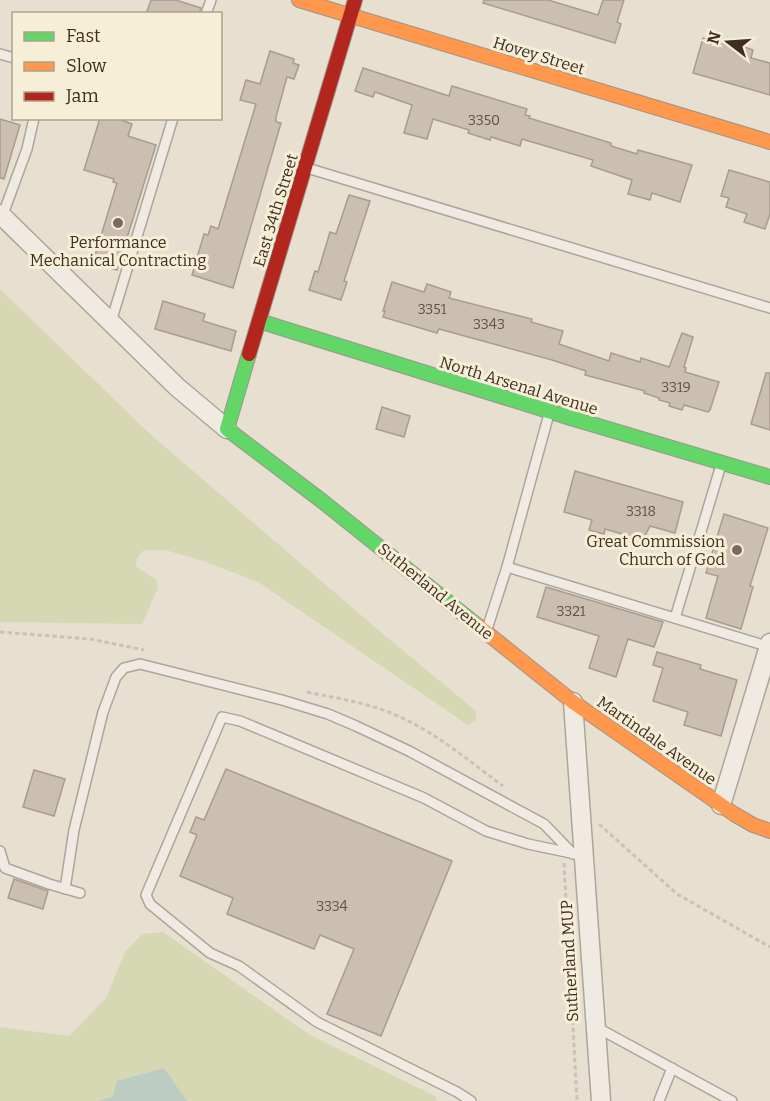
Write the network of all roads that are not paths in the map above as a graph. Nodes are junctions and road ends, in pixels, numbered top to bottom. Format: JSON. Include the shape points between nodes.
{"nodes":[{"id":1,"x":299,"y":0,"type":"edge"},
{"id":2,"x":355,"y":0,"type":"edge"},
{"id":3,"x":350,"y":15,"type":"junction"},
{"id":4,"x":34,"y":120,"type":"edge"},
{"id":5,"x":172,"y":120,"type":"edge"},
{"id":6,"x":770,"y":142,"type":"edge"},
{"id":7,"x":305,"y":167,"type":"junction"},
{"id":8,"x":1,"y":215,"type":"edge"},
{"id":9,"x":770,"y":308,"type":"edge"},
{"id":10,"x":259,"y":321,"type":"junction"},
{"id":11,"x":111,"y":322,"type":"junction"},
{"id":12,"x":550,"y":412,"type":"junction"},
{"id":13,"x":226,"y":429,"type":"junction"},
{"id":14,"x":722,"y":463,"type":"junction"},
{"id":15,"x":770,"y":477,"type":"edge"},
{"id":16,"x":507,"y":567,"type":"junction"},
{"id":17,"x":675,"y":618,"type":"junction"},
{"id":18,"x":486,"y":631,"type":"junction"},
{"id":19,"x":770,"y":646,"type":"edge"},
{"id":20,"x":573,"y":702,"type":"junction"},
{"id":21,"x":721,"y":805,"type":"junction"},
{"id":22,"x":770,"y":831,"type":"edge"},
{"id":23,"x":0,"y":852,"type":"edge"},
{"id":24,"x":579,"y":855,"type":"junction"},
{"id":25,"x":65,"y":889,"type":"junction"},
{"id":26,"x":80,"y":893,"type":"dead end"},
{"id":27,"x":596,"y":1027,"type":"junction"},
{"id":28,"x":672,"y":1068,"type":"junction"},
{"id":29,"x":471,"y":1101,"type":"edge"},
{"id":30,"x":601,"y":1101,"type":"edge"},
{"id":31,"x":659,"y":1101,"type":"edge"},
{"id":32,"x":732,"y":1101,"type":"edge"}],
"edges":[{"from":1,"to":3,"type":"main road","name":"Hovey Street"},
{"from":2,"to":3,"type":"main road","name":"East 34th Street"},
{"from":3,"to":6,"type":"main road","name":"Hovey Street"},
{"from":3,"to":7,"type":"main road","name":"East 34th Street"},
{"from":4,"to":8,"type":"lane","via":[[27,149]]},
{"from":5,"to":11,"type":"lane"},
{"from":7,"to":9,"type":"lane"},
{"from":7,"to":10,"type":"main road","name":"East 34th Street"},
{"from":8,"to":11,"type":"street","name":"Sutherland Avenue"},
{"from":10,"to":12,"type":"main road","name":"North Arsenal Avenue"},
{"from":10,"to":13,"type":"main road","name":"East 34th Street"},
{"from":11,"to":13,"type":"street","name":"Sutherland Avenue"},
{"from":12,"to":14,"type":"main road","name":"North Arsenal Avenue"},
{"from":12,"to":16,"type":"lane"},
{"from":13,"to":18,"type":"main road","name":"Sutherland Avenue"},
{"from":14,"to":15,"type":"main road","name":"North Arsenal Avenue"},
{"from":14,"to":17,"type":"lane"},
{"from":16,"to":17,"type":"lane"},
{"from":16,"to":18,"type":"lane"},
{"from":17,"to":19,"type":"lane"},
{"from":18,"to":20,"type":"main road","name":"Sutherland Avenue"},
{"from":19,"to":21,"type":"street"},
{"from":20,"to":21,"type":"main road","name":"Martindale Avenue"},
{"from":20,"to":24,"type":"street"},
{"from":21,"to":22,"type":"main road","name":"Martindale Avenue"},
{"from":23,"to":25,"type":"lane","via":[[5,867]]},
{"from":24,"to":25,"type":"lane","via":[[544,824],[356,726],[282,700],[140,664],[124,668],[116,677],[103,712],[74,830]]},
{"from":24,"to":27,"type":"street"},
{"from":24,"to":29,"type":"lane","via":[[486,831],[424,798],[222,717],[146,895],[150,904],[210,953],[239,966],[317,1022]]},
{"from":25,"to":26,"type":"lane"},
{"from":27,"to":28,"type":"lane"},
{"from":27,"to":30,"type":"street"},
{"from":28,"to":31,"type":"lane"},
{"from":28,"to":32,"type":"lane"}]}
